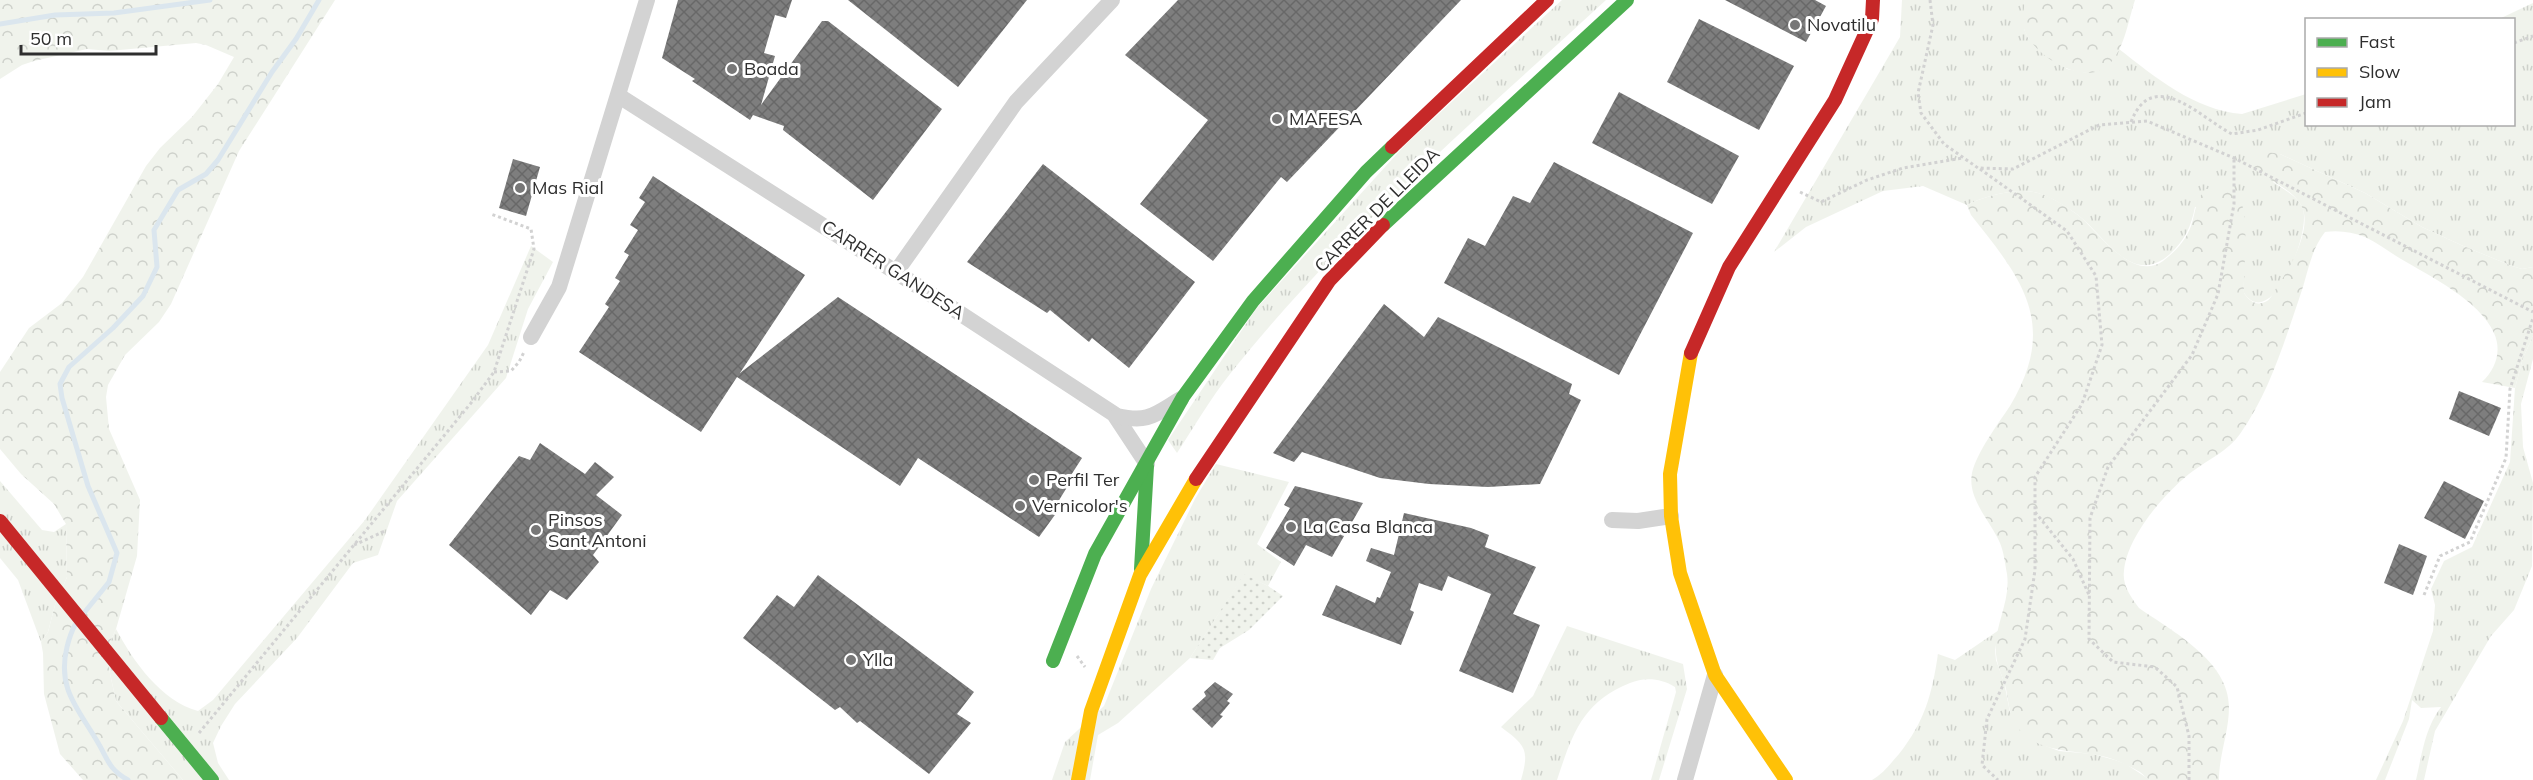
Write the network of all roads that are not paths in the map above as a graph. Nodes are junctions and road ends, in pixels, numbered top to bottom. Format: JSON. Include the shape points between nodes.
{"nodes":[{"id":1,"x":647,"y":0,"type":"edge"},
{"id":2,"x":1112,"y":0,"type":"edge"},
{"id":3,"x":1547,"y":0,"type":"edge"},
{"id":4,"x":1627,"y":0,"type":"edge"},
{"id":5,"x":1873,"y":0,"type":"edge"},
{"id":6,"x":619,"y":96,"type":"junction"},
{"id":7,"x":896,"y":272,"type":"junction"},
{"id":8,"x":531,"y":337,"type":"road end"},
{"id":9,"x":1183,"y":398,"type":"junction"},
{"id":10,"x":1117,"y":416,"type":"junction"},
{"id":11,"x":1147,"y":464,"type":"junction"},
{"id":12,"x":1671,"y":516,"type":"junction"},
{"id":13,"x":0,"y":520,"type":"edge"},
{"id":14,"x":1612,"y":520,"type":"dead end"},
{"id":15,"x":1140,"y":575,"type":"junction"},
{"id":16,"x":1053,"y":661,"type":"dead end"},
{"id":17,"x":1715,"y":675,"type":"junction"},
{"id":18,"x":212,"y":780,"type":"edge"},
{"id":19,"x":1078,"y":780,"type":"edge"},
{"id":20,"x":1685,"y":780,"type":"edge"},
{"id":21,"x":1786,"y":780,"type":"edge"}],
"edges":[{"from":1,"to":6,"type":"street"},
{"from":2,"to":7,"type":"street","via":[[1016,102]]},
{"from":3,"to":9,"type":"street","name":"CARRER DE LLEIDA","via":[[1366,172],[1253,301]]},
{"from":4,"to":15,"type":"street","name":"CARRER DE LLEIDA","via":[[1401,207],[1329,281],[1200,473]]},
{"from":5,"to":12,"type":"street","via":[[1872,19],[1835,100],[1729,267],[1689,357],[1670,474]]},
{"from":6,"to":7,"type":"street","name":"CARRER GANDESA"},
{"from":6,"to":8,"type":"street","via":[[559,287]]},
{"from":7,"to":10,"type":"street","name":"CARRER GANDESA"},
{"from":9,"to":10,"type":"street","via":[[1147,419]]},
{"from":9,"to":11,"type":"street","name":"CARRER DE LLEIDA"},
{"from":10,"to":11,"type":"street","name":"CARRER GANDESA"},
{"from":11,"to":15,"type":"street","name":"CARRER DE LLEIDA"},
{"from":11,"to":16,"type":"street","name":"CARRER DE LLEIDA","via":[[1095,554]]},
{"from":12,"to":14,"type":"street"},
{"from":12,"to":17,"type":"street","via":[[1680,573]]},
{"from":13,"to":18,"type":"street"},
{"from":15,"to":19,"type":"street","name":"CARRER DE LLEIDA","via":[[1091,711]]},
{"from":17,"to":20,"type":"street"},
{"from":17,"to":21,"type":"street"}]}
